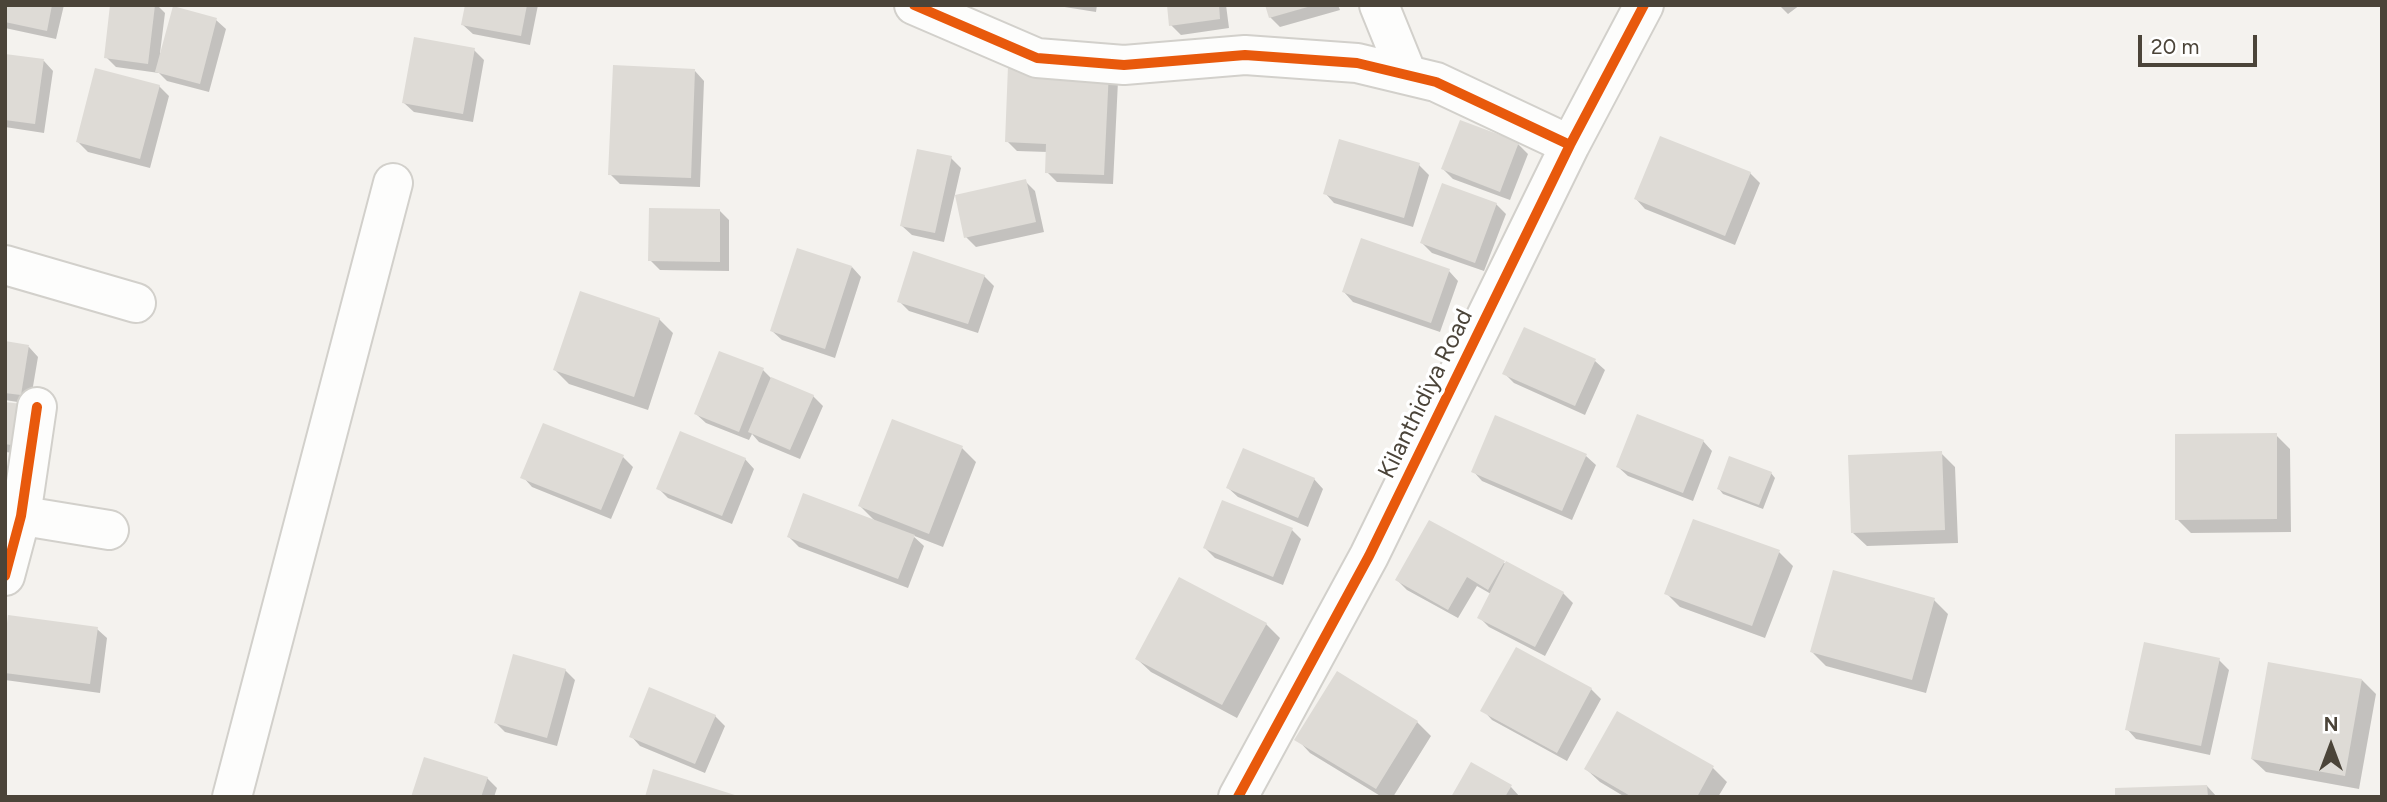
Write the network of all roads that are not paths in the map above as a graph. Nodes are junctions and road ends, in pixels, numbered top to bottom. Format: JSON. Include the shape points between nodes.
{"nodes":[{"id":1,"x":914,"y":5,"type":"edge"},
{"id":2,"x":1379,"y":5,"type":"edge"},
{"id":3,"x":1644,"y":5,"type":"edge"},
{"id":4,"x":1407,"y":74,"type":"junction"},
{"id":5,"x":1570,"y":145,"type":"junction"},
{"id":6,"x":393,"y":183,"type":"dead end"},
{"id":7,"x":5,"y":265,"type":"edge"},
{"id":8,"x":136,"y":303,"type":"dead end"},
{"id":9,"x":37,"y":407,"type":"dead end"},
{"id":10,"x":13,"y":514,"type":"edge"},
{"id":11,"x":108,"y":530,"type":"dead end"},
{"id":12,"x":5,"y":576,"type":"edge"},
{"id":13,"x":232,"y":797,"type":"edge"},
{"id":14,"x":1238,"y":797,"type":"edge"}],
"edges":[{"from":1,"to":4,"type":"street","via":[[1037,58],[1124,65],[1245,55],[1357,63]]},
{"from":2,"to":4,"type":"street"},
{"from":3,"to":5,"type":"street","name":"Kilanthidiya Road"},
{"from":4,"to":5,"type":"street","via":[[1436,82]]},
{"from":5,"to":14,"type":"street","name":"Kilanthidiya Road","via":[[1369,556]]},
{"from":6,"to":13,"type":"street"},
{"from":7,"to":8,"type":"street"},
{"from":9,"to":10,"type":"street"},
{"from":10,"to":11,"type":"street"},
{"from":10,"to":12,"type":"street"}]}
